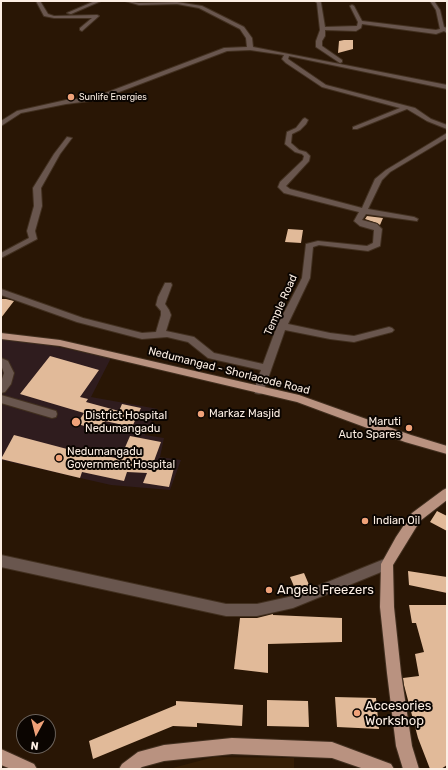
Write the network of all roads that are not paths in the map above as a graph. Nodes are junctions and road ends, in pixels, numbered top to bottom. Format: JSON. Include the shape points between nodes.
{"nodes":[{"id":1,"x":38,"y":1,"type":"edge"},
{"id":2,"x":99,"y":1,"type":"edge"},
{"id":3,"x":127,"y":1,"type":"edge"},
{"id":4,"x":317,"y":1,"type":"edge"},
{"id":5,"x":432,"y":1,"type":"edge"},
{"id":6,"x":352,"y":6,"type":"dead end"},
{"id":7,"x":69,"y":13,"type":"dead end"},
{"id":8,"x":360,"y":22,"type":"junction"},
{"id":9,"x":323,"y":28,"type":"junction"},
{"id":10,"x":82,"y":29,"type":"dead end"},
{"id":11,"x":446,"y":30,"type":"edge"},
{"id":12,"x":250,"y":48,"type":"junction"},
{"id":13,"x":287,"y":54,"type":"junction"},
{"id":14,"x":342,"y":64,"type":"junction"},
{"id":15,"x":447,"y":87,"type":"edge"},
{"id":16,"x":407,"y":108,"type":"junction"},
{"id":17,"x":305,"y":120,"type":"dead end"},
{"id":18,"x":1,"y":124,"type":"edge"},
{"id":19,"x":447,"y":127,"type":"edge"},
{"id":20,"x":355,"y":128,"type":"dead end"},
{"id":21,"x":447,"y":135,"type":"edge"},
{"id":22,"x":69,"y":138,"type":"dead end"},
{"id":23,"x":364,"y":211,"type":"junction"},
{"id":24,"x":414,"y":219,"type":"dead end"},
{"id":25,"x":1,"y":256,"type":"edge"},
{"id":26,"x":168,"y":285,"type":"dead end"},
{"id":27,"x":1,"y":292,"type":"edge"},
{"id":28,"x":282,"y":326,"type":"junction"},
{"id":29,"x":389,"y":330,"type":"dead end"},
{"id":30,"x":160,"y":335,"type":"junction"},
{"id":31,"x":1,"y":336,"type":"edge"},
{"id":32,"x":1,"y":361,"type":"edge"},
{"id":33,"x":266,"y":368,"type":"junction"},
{"id":34,"x":1,"y":389,"type":"edge"},
{"id":35,"x":259,"y":390,"type":"junction"},
{"id":36,"x":1,"y":399,"type":"edge"},
{"id":37,"x":52,"y":414,"type":"dead end"},
{"id":38,"x":447,"y":450,"type":"edge"},
{"id":39,"x":447,"y":493,"type":"edge"},
{"id":40,"x":1,"y":562,"type":"edge"},
{"id":41,"x":387,"y":564,"type":"junction"},
{"id":42,"x":1,"y":757,"type":"edge"},
{"id":43,"x":29,"y":769,"type":"edge"},
{"id":44,"x":127,"y":769,"type":"edge"},
{"id":45,"x":386,"y":769,"type":"edge"},
{"id":46,"x":411,"y":769,"type":"edge"}],
"edges":[{"from":1,"to":10,"type":"street","via":[[46,15],[97,16]]},
{"from":2,"to":7,"type":"street"},
{"from":3,"to":12,"type":"street","via":[[139,4],[176,3],[200,6],[242,28],[249,38]]},
{"from":4,"to":9,"type":"street"},
{"from":5,"to":11,"type":"street","via":[[438,10],[441,25]]},
{"from":6,"to":8,"type":"street"},
{"from":8,"to":9,"type":"street","via":[[356,29]]},
{"from":8,"to":11,"type":"street","via":[[436,32]]},
{"from":9,"to":14,"type":"street","via":[[319,47]]},
{"from":12,"to":13,"type":"street"},
{"from":12,"to":18,"type":"street","via":[[226,49],[96,99],[66,102],[19,112]]},
{"from":13,"to":14,"type":"street"},
{"from":13,"to":16,"type":"street","via":[[285,59],[288,62],[324,86]]},
{"from":14,"to":15,"type":"street"},
{"from":16,"to":19,"type":"street"},
{"from":16,"to":20,"type":"street"},
{"from":17,"to":23,"type":"street","via":[[298,129],[289,134],[288,144],[304,153],[307,156],[306,161],[282,187],[288,191]]},
{"from":21,"to":23,"type":"street","via":[[379,179]]},
{"from":22,"to":25,"type":"street","via":[[37,188],[38,206],[31,231],[33,239]]},
{"from":23,"to":24,"type":"street"},
{"from":23,"to":28,"type":"street","name":"Temple Road","via":[[358,221],[378,229],[377,244],[368,249],[318,243],[309,246],[306,278]]},
{"from":26,"to":30,"type":"street","via":[[160,305],[166,315]]},
{"from":27,"to":30,"type":"street","via":[[80,320],[142,336]]},
{"from":28,"to":29,"type":"street","via":[[354,338]]},
{"from":28,"to":33,"type":"street","name":"Temple Road"},
{"from":30,"to":33,"type":"street","via":[[191,339],[211,356]]},
{"from":31,"to":35,"type":"main road","name":"Nedumangad - Shorlacode Road","via":[[60,343]]},
{"from":32,"to":34,"type":"street","via":[[9,373]]},
{"from":33,"to":35,"type":"street","name":"Temple Road"},
{"from":35,"to":38,"type":"main road","name":"Nedumangad - Shorlacode Road","via":[[299,399]]},
{"from":36,"to":37,"type":"street"},
{"from":39,"to":41,"type":"main road","via":[[416,517]]},
{"from":40,"to":41,"type":"street","via":[[226,610],[257,610],[293,602]]},
{"from":41,"to":46,"type":"main road","via":[[387,607],[394,673],[404,746]]},
{"from":42,"to":43,"type":"main road"},
{"from":44,"to":45,"type":"main road","via":[[138,760],[164,754],[232,746],[332,750]]}]}
